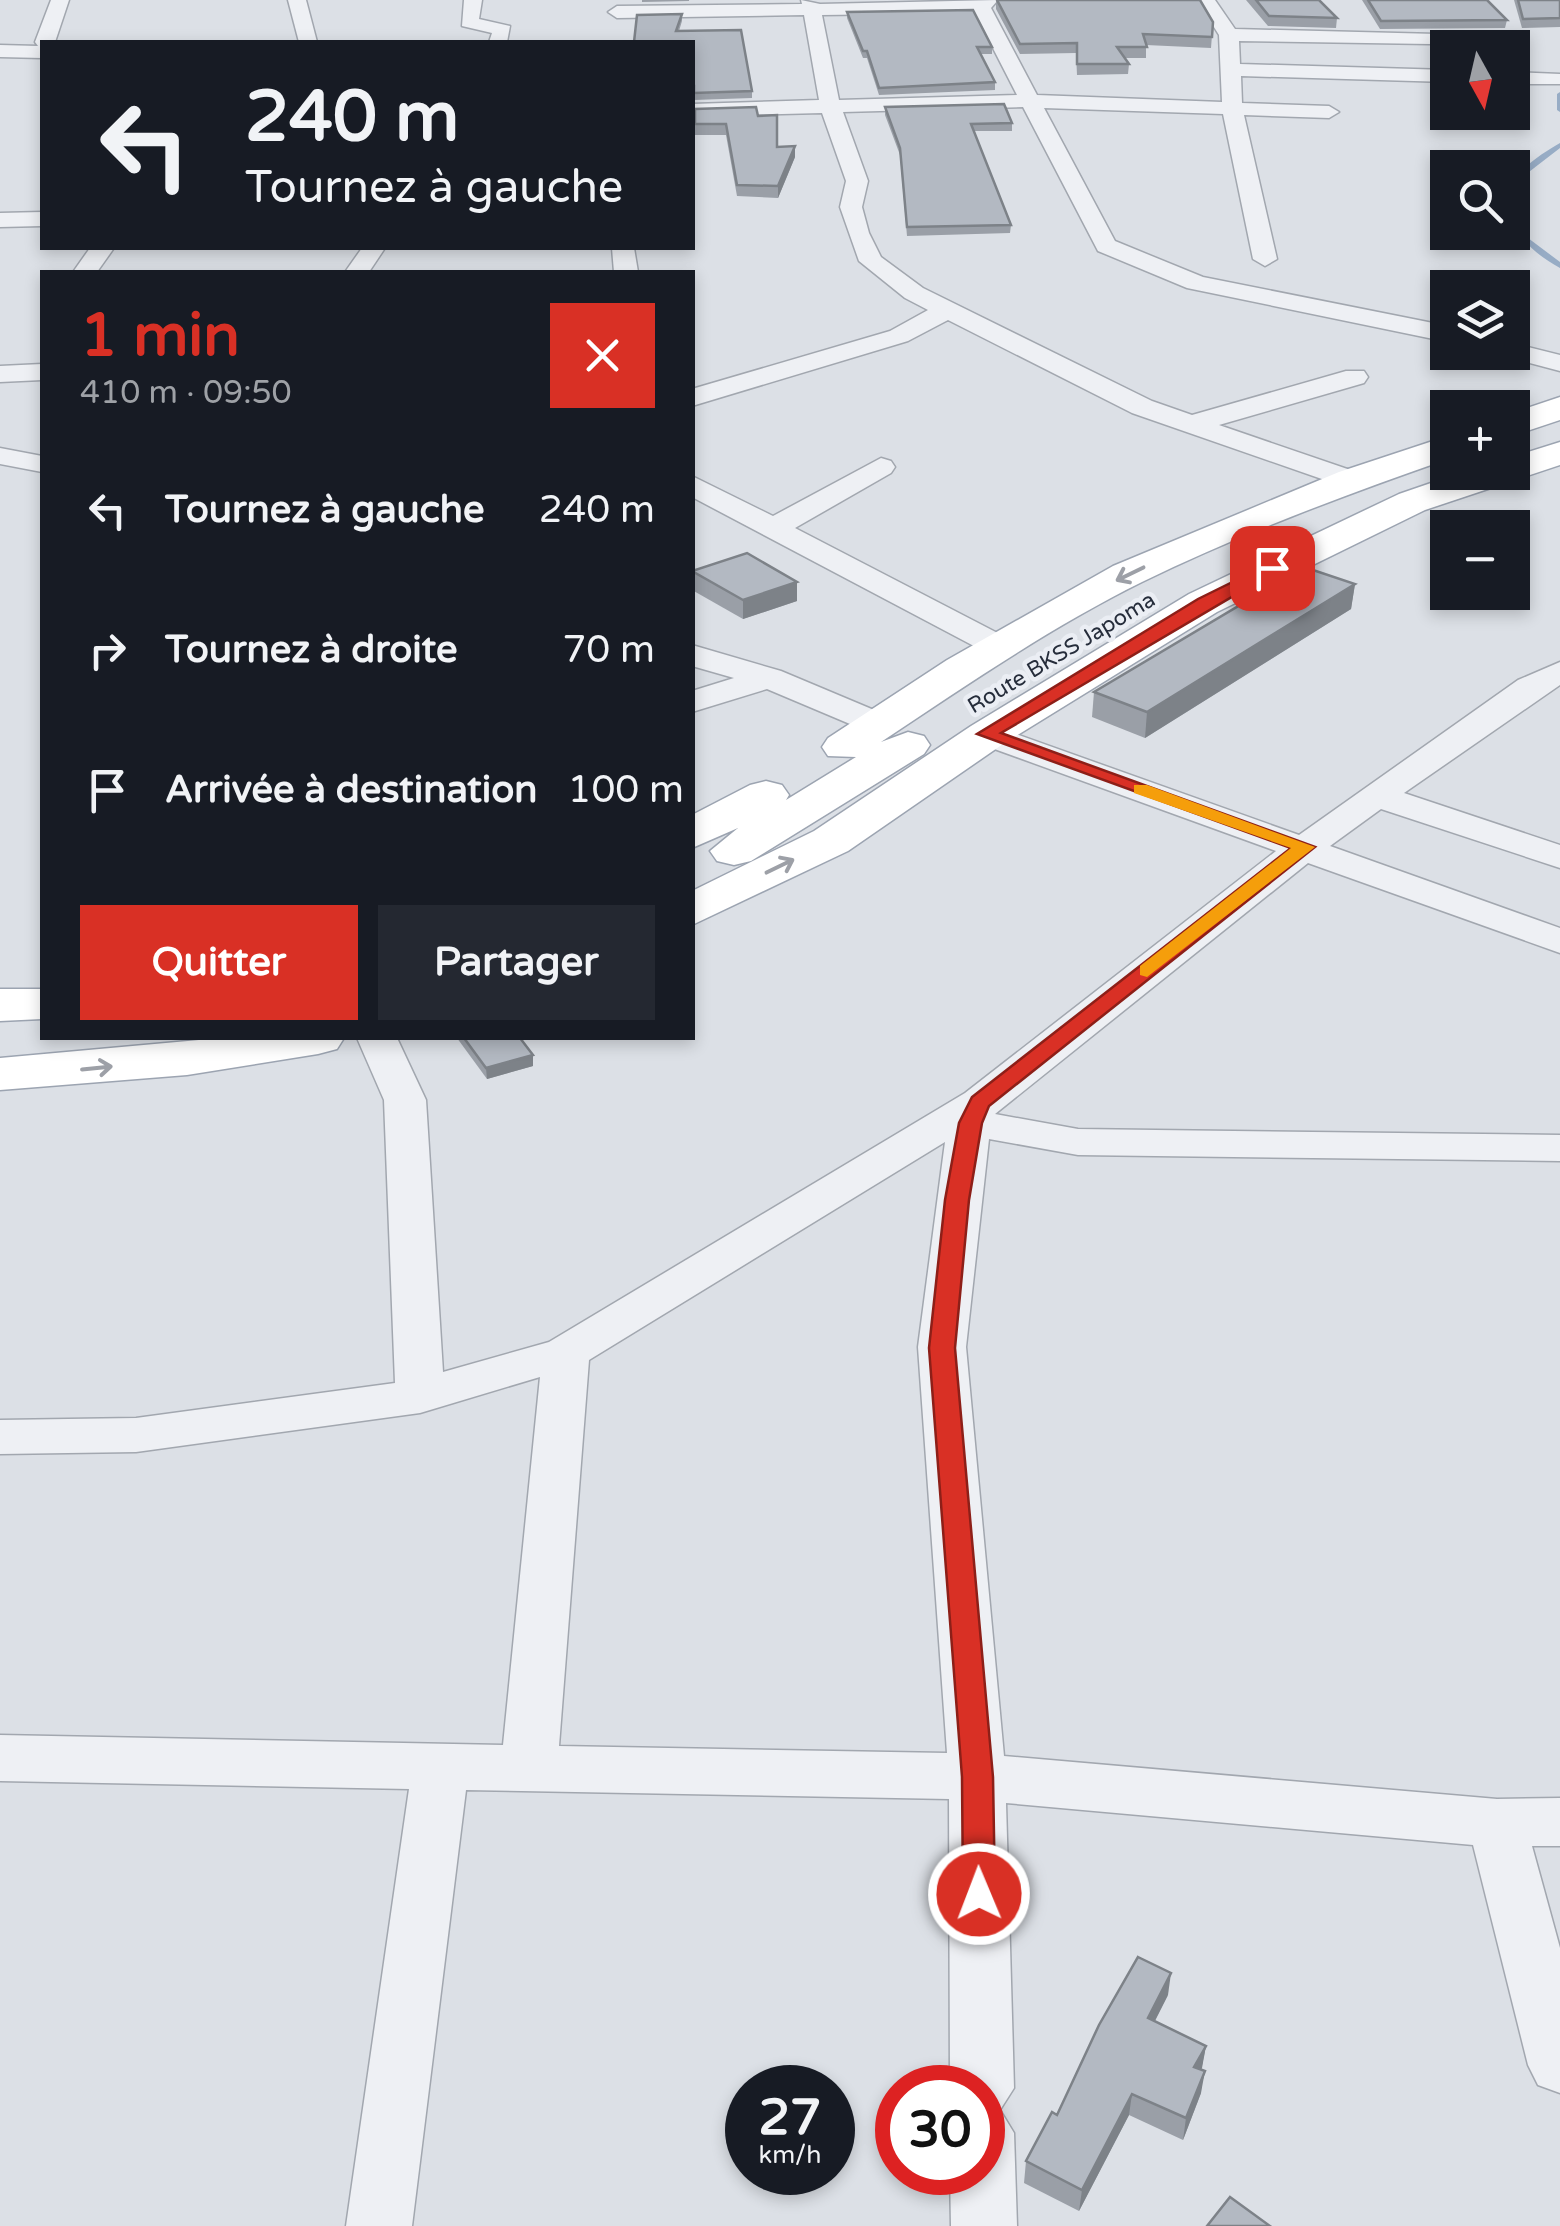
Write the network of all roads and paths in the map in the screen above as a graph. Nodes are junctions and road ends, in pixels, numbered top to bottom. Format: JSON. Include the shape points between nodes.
{"nodes":[{"id":1,"x":60,"y":0,"type":"edge"},
{"id":2,"x":297,"y":0,"type":"edge"},
{"id":3,"x":474,"y":0,"type":"edge"},
{"id":4,"x":1206,"y":0,"type":"edge"},
{"id":5,"x":985,"y":4,"type":"edge"},
{"id":6,"x":810,"y":5,"type":"edge"},
{"id":7,"x":619,"y":13,"type":"edge"},
{"id":8,"x":1229,"y":34,"type":"junction"},
{"id":9,"x":1430,"y":38,"type":"dead end"},
{"id":10,"x":46,"y":40,"type":"edge"},
{"id":11,"x":307,"y":40,"type":"edge"},
{"id":12,"x":499,"y":40,"type":"edge"},
{"id":13,"x":0,"y":51,"type":"edge"},
{"id":14,"x":40,"y":52,"type":"edge"},
{"id":15,"x":1230,"y":70,"type":"junction"},
{"id":16,"x":1430,"y":76,"type":"edge"},
{"id":17,"x":1530,"y":78,"type":"edge"},
{"id":18,"x":1556,"y":79,"type":"dead end"},
{"id":19,"x":1030,"y":101,"type":"junction"},
{"id":20,"x":830,"y":106,"type":"junction"},
{"id":21,"x":1232,"y":107,"type":"junction"},
{"id":22,"x":695,"y":110,"type":"edge"},
{"id":23,"x":1329,"y":112,"type":"dead end"},
{"id":24,"x":40,"y":219,"type":"edge"},
{"id":25,"x":0,"y":220,"type":"edge"},
{"id":26,"x":1265,"y":259,"type":"dead end"},
{"id":27,"x":946,"y":310,"type":"junction"},
{"id":28,"x":1430,"y":330,"type":"edge"},
{"id":29,"x":1530,"y":356,"type":"edge"},
{"id":30,"x":1560,"y":364,"type":"edge"},
{"id":31,"x":40,"y":372,"type":"edge"},
{"id":32,"x":0,"y":374,"type":"edge"},
{"id":33,"x":1355,"y":377,"type":"dead end"},
{"id":34,"x":695,"y":396,"type":"edge"},
{"id":35,"x":1560,"y":408,"type":"edge"},
{"id":36,"x":1530,"y":418,"type":"edge"},
{"id":37,"x":1188,"y":425,"type":"junction"},
{"id":38,"x":1560,"y":432,"type":"edge"},
{"id":39,"x":1530,"y":441,"type":"edge"},
{"id":40,"x":1430,"y":453,"type":"edge"},
{"id":41,"x":1560,"y":453,"type":"edge"},
{"id":42,"x":0,"y":456,"type":"edge"},
{"id":43,"x":1530,"y":463,"type":"edge"},
{"id":44,"x":40,"y":464,"type":"edge"},
{"id":45,"x":881,"y":467,"type":"dead end"},
{"id":46,"x":1430,"y":476,"type":"edge"},
{"id":47,"x":1352,"y":480,"type":"junction"},
{"id":48,"x":695,"y":487,"type":"edge"},
{"id":49,"x":1448,"y":490,"type":"edge"},
{"id":50,"x":773,"y":528,"type":"junction"},
{"id":51,"x":1000,"y":646,"type":"junction"},
{"id":52,"x":695,"y":656,"type":"edge"},
{"id":53,"x":1560,"y":672,"type":"edge"},
{"id":54,"x":770,"y":678,"type":"junction"},
{"id":55,"x":695,"y":701,"type":"edge"},
{"id":56,"x":881,"y":725,"type":"junction"},
{"id":57,"x":986,"y":734,"type":"junction"},
{"id":58,"x":1380,"y":796,"type":"junction"},
{"id":59,"x":695,"y":833,"type":"edge"},
{"id":60,"x":1305,"y":847,"type":"junction"},
{"id":61,"x":1560,"y":857,"type":"edge"},
{"id":62,"x":695,"y":870,"type":"edge"},
{"id":63,"x":695,"y":908,"type":"edge"},
{"id":64,"x":1560,"y":941,"type":"edge"},
{"id":65,"x":40,"y":1004,"type":"edge"},
{"id":66,"x":0,"y":1005,"type":"edge"},
{"id":67,"x":40,"y":1034,"type":"edge"},
{"id":68,"x":0,"y":1035,"type":"edge"},
{"id":69,"x":305,"y":1040,"type":"edge"},
{"id":70,"x":378,"y":1040,"type":"edge"},
{"id":71,"x":0,"y":1074,"type":"edge"},
{"id":72,"x":975,"y":1113,"type":"junction"},
{"id":73,"x":1560,"y":1148,"type":"edge"},
{"id":74,"x":566,"y":1353,"type":"junction"},
{"id":75,"x":420,"y":1396,"type":"junction"},
{"id":76,"x":0,"y":1437,"type":"edge"},
{"id":77,"x":0,"y":1758,"type":"edge"},
{"id":78,"x":441,"y":1764,"type":"junction"},
{"id":79,"x":528,"y":1766,"type":"junction"},
{"id":80,"x":978,"y":1777,"type":"junction"},
{"id":81,"x":1560,"y":1822,"type":"edge"},
{"id":82,"x":1497,"y":1823,"type":"junction"},
{"id":83,"x":982,"y":2065,"type":"edge"},
{"id":84,"x":1560,"y":2066,"type":"edge"},
{"id":85,"x":983,"y":2195,"type":"edge"},
{"id":86,"x":380,"y":2226,"type":"edge"},
{"id":87,"x":984,"y":2226,"type":"edge"}],
"edges":[{"from":1,"to":10,"type":"street"},
{"from":2,"to":11,"type":"street"},
{"from":3,"to":12,"type":"street","via":[[469,22],[503,30]]},
{"from":4,"to":8,"type":"street"},
{"from":5,"to":6,"type":"street"},
{"from":5,"to":19,"type":"street"},
{"from":6,"to":7,"type":"street"},
{"from":6,"to":20,"type":"street"},
{"from":8,"to":9,"type":"street"},
{"from":8,"to":15,"type":"street"},
{"from":13,"to":14,"type":"street"},
{"from":15,"to":16,"type":"street"},
{"from":15,"to":21,"type":"street"},
{"from":17,"to":18,"type":"street"},
{"from":19,"to":20,"type":"street"},
{"from":19,"to":21,"type":"street"},
{"from":19,"to":28,"type":"street","via":[[1106,246],[1221,290]]},
{"from":20,"to":22,"type":"street"},
{"from":20,"to":27,"type":"street","via":[[856,182],[856,233],[871,261]]},
{"from":21,"to":23,"type":"street"},
{"from":21,"to":26,"type":"street"},
{"from":24,"to":25,"type":"street"},
{"from":27,"to":34,"type":"street","via":[[899,336]]},
{"from":27,"to":37,"type":"street"},
{"from":29,"to":30,"type":"street"},
{"from":31,"to":32,"type":"street"},
{"from":33,"to":37,"type":"street"},
{"from":35,"to":36,"type":"main road"},
{"from":37,"to":47,"type":"street"},
{"from":38,"to":39,"type":"main road"},
{"from":40,"to":47,"type":"main road"},
{"from":41,"to":43,"type":"main road"},
{"from":42,"to":44,"type":"street"},
{"from":45,"to":50,"type":"street"},
{"from":46,"to":62,"type":"main road","name":"Route BKSS Japoma","via":[[1297,524],[1101,624],[762,837]]},
{"from":47,"to":51,"type":"main road","one_way":true,"via":[[1127,574]]},
{"from":48,"to":50,"type":"street"},
{"from":49,"to":57,"type":"main road","via":[[1204,603]]},
{"from":50,"to":51,"type":"street"},
{"from":51,"to":56,"type":"main road"},
{"from":52,"to":54,"type":"street"},
{"from":53,"to":58,"type":"street"},
{"from":54,"to":55,"type":"street"},
{"from":54,"to":56,"type":"street"},
{"from":56,"to":59,"type":"main road"},
{"from":57,"to":60,"type":"street"},
{"from":63,"to":57,"type":"main road","one_way":true,"via":[[830,841]]},
{"from":58,"to":60,"type":"street"},
{"from":58,"to":61,"type":"street"},
{"from":60,"to":64,"type":"street"},
{"from":60,"to":72,"type":"street"},
{"from":65,"to":66,"type":"main road"},
{"from":67,"to":68,"type":"main road"},
{"from":71,"to":69,"type":"main road","one_way":true},
{"from":70,"to":75,"type":"street","via":[[405,1100]]},
{"from":72,"to":73,"type":"street","via":[[1078,1142]]},
{"from":72,"to":74,"type":"street"},
{"from":72,"to":80,"type":"street","via":[[957,1200],[942,1348]]},
{"from":74,"to":75,"type":"street"},
{"from":74,"to":79,"type":"street"},
{"from":75,"to":76,"type":"street","via":[[136,1435]]},
{"from":77,"to":78,"type":"street"},
{"from":78,"to":79,"type":"street"},
{"from":78,"to":86,"type":"street"},
{"from":79,"to":80,"type":"street"},
{"from":80,"to":82,"type":"street"},
{"from":80,"to":83,"type":"street"},
{"from":81,"to":82,"type":"street"},
{"from":82,"to":84,"type":"street"},
{"from":85,"to":87,"type":"street"}]}
